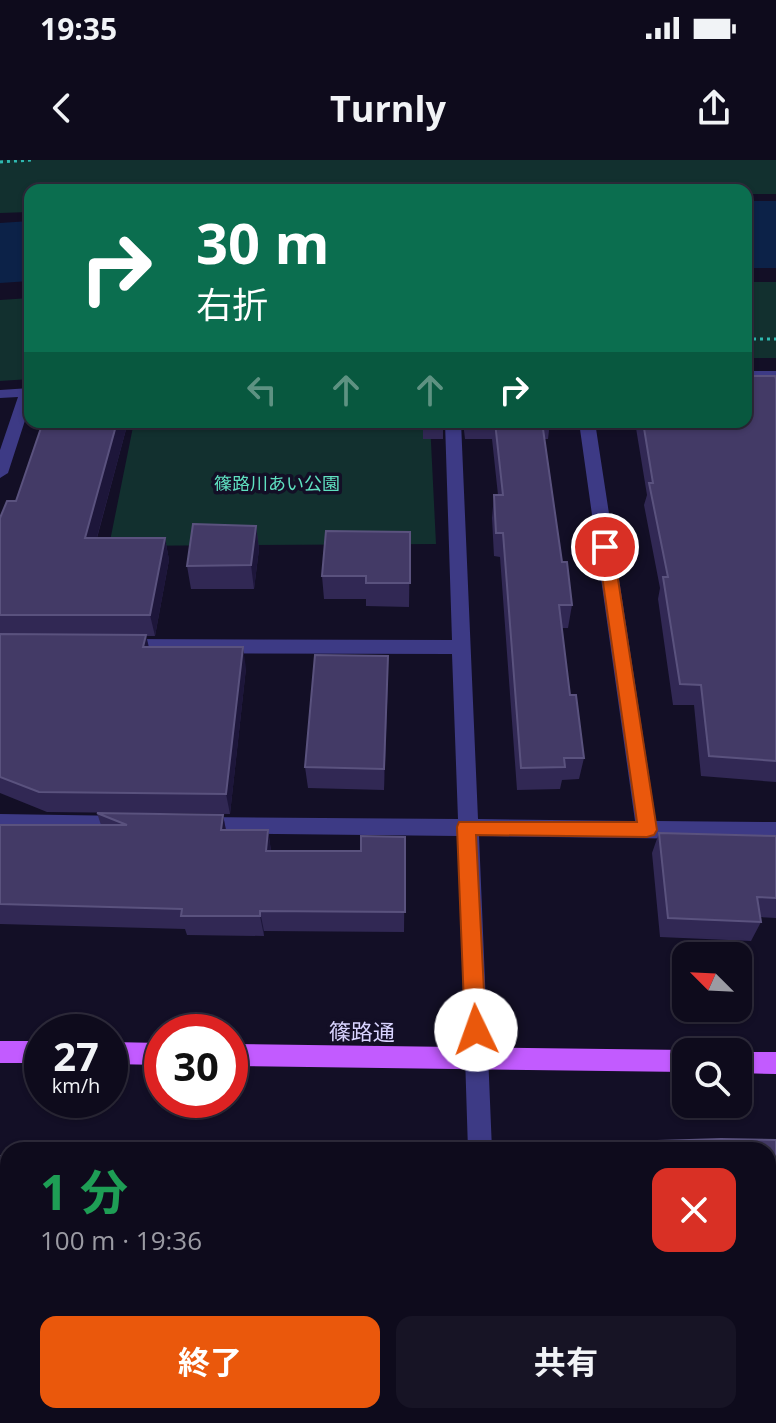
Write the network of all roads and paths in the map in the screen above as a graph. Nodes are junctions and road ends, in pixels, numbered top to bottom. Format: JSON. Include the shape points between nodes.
{"nodes":[{"id":1,"x":31,"y":160,"type":"edge"},
{"id":2,"x":0,"y":162,"type":"edge"},
{"id":3,"x":752,"y":339,"type":"edge"},
{"id":4,"x":776,"y":339,"type":"edge"},
{"id":5,"x":752,"y":375,"type":"edge"},
{"id":6,"x":776,"y":375,"type":"edge"},
{"id":7,"x":24,"y":392,"type":"edge"},
{"id":8,"x":0,"y":394,"type":"edge"},
{"id":9,"x":24,"y":404,"type":"edge"},
{"id":10,"x":453,"y":428,"type":"edge"},
{"id":11,"x":588,"y":428,"type":"edge"},
{"id":12,"x":0,"y":473,"type":"edge"},
{"id":13,"x":111,"y":646,"type":"edge"},
{"id":14,"x":460,"y":647,"type":"junction"},
{"id":15,"x":0,"y":822,"type":"edge"},
{"id":16,"x":155,"y":824,"type":"edge"},
{"id":17,"x":186,"y":824,"type":"edge"},
{"id":18,"x":466,"y":827,"type":"junction"},
{"id":19,"x":647,"y":830,"type":"junction"},
{"id":20,"x":776,"y":831,"type":"edge"},
{"id":21,"x":0,"y":1052,"type":"edge"},
{"id":22,"x":24,"y":1052,"type":"edge"},
{"id":23,"x":248,"y":1055,"type":"edge"},
{"id":24,"x":477,"y":1059,"type":"junction"},
{"id":25,"x":672,"y":1061,"type":"edge"},
{"id":26,"x":752,"y":1062,"type":"edge"},
{"id":27,"x":776,"y":1063,"type":"edge"},
{"id":28,"x":480,"y":1142,"type":"edge"}],
"edges":[{"from":1,"to":2,"type":"path"},
{"from":3,"to":4,"type":"path"},
{"from":5,"to":6,"type":"street"},
{"from":7,"to":8,"type":"street"},
{"from":9,"to":12,"type":"street"},
{"from":10,"to":14,"type":"street"},
{"from":11,"to":19,"type":"street"},
{"from":13,"to":14,"type":"street"},
{"from":14,"to":18,"type":"street"},
{"from":15,"to":16,"type":"street"},
{"from":17,"to":18,"type":"street"},
{"from":18,"to":19,"type":"street"},
{"from":18,"to":24,"type":"street"},
{"from":19,"to":20,"type":"street"},
{"from":21,"to":22,"type":"main road"},
{"from":23,"to":24,"type":"main road","name":"篠路通"},
{"from":24,"to":25,"type":"main road","name":"篠路通"},
{"from":24,"to":28,"type":"street"},
{"from":26,"to":27,"type":"main road"}]}
